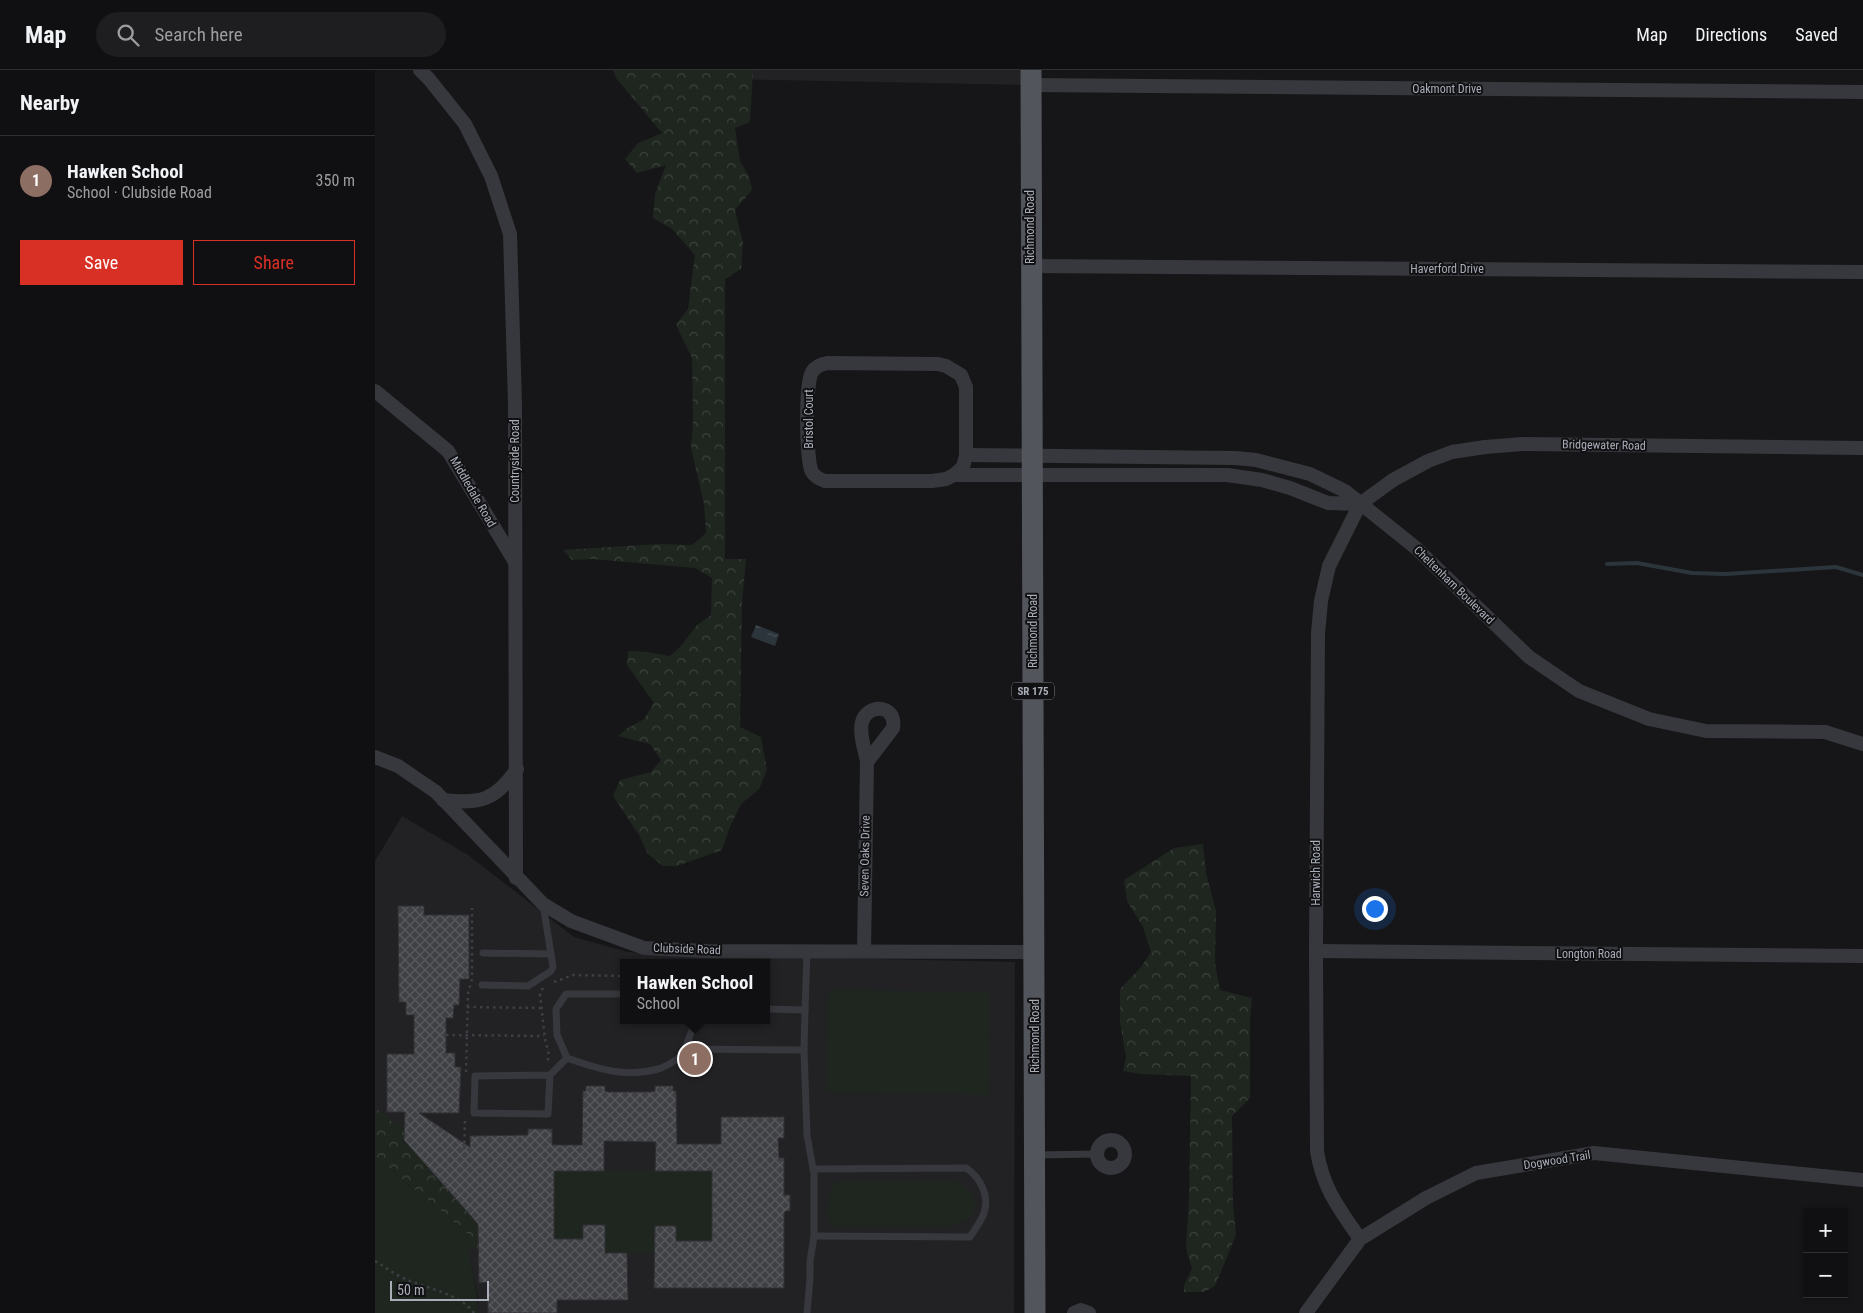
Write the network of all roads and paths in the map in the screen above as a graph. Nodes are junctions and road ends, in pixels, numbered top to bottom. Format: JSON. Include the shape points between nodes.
{"nodes":[{"id":1,"x":420,"y":70,"type":"edge"},
{"id":2,"x":1031,"y":78,"type":"edge"},
{"id":3,"x":1863,"y":92,"type":"edge"},
{"id":4,"x":1030,"y":266,"type":"junction"},
{"id":5,"x":1863,"y":272,"type":"edge"},
{"id":6,"x":375,"y":391,"type":"edge"},
{"id":7,"x":1863,"y":448,"type":"edge"},
{"id":8,"x":966,"y":456,"type":"junction"},
{"id":9,"x":1032,"y":465,"type":"junction"},
{"id":10,"x":954,"y":475,"type":"junction"},
{"id":11,"x":1359,"y":504,"type":"junction"},
{"id":12,"x":515,"y":563,"type":"junction"},
{"id":13,"x":1863,"y":744,"type":"edge"},
{"id":14,"x":375,"y":757,"type":"edge"},
{"id":15,"x":867,"y":762,"type":"dead end"},
{"id":16,"x":517,"y":770,"type":"junction"},
{"id":17,"x":443,"y":800,"type":"junction"},
{"id":18,"x":516,"y":878,"type":"junction"},
{"id":19,"x":543,"y":904,"type":"junction"},
{"id":20,"x":472,"y":908,"type":"dead end"},
{"id":21,"x":864,"y":950,"type":"junction"},
{"id":22,"x":807,"y":951,"type":"junction"},
{"id":23,"x":1316,"y":951,"type":"junction"},
{"id":24,"x":1035,"y":952,"type":"junction"},
{"id":25,"x":483,"y":953,"type":"dead end"},
{"id":26,"x":551,"y":954,"type":"junction"},
{"id":27,"x":1863,"y":956,"type":"edge"},
{"id":28,"x":620,"y":976,"type":"edge"},
{"id":29,"x":482,"y":985,"type":"dead end"},
{"id":30,"x":620,"y":994,"type":"edge"},
{"id":31,"x":467,"y":1007,"type":"junction"},
{"id":32,"x":542,"y":1008,"type":"junction"},
{"id":33,"x":770,"y":1009,"type":"edge"},
{"id":34,"x":805,"y":1010,"type":"junction"},
{"id":35,"x":694,"y":1024,"type":"edge"},
{"id":36,"x":446,"y":1035,"type":"dead end"},
{"id":37,"x":467,"y":1035,"type":"junction"},
{"id":38,"x":544,"y":1036,"type":"junction"},
{"id":39,"x":685,"y":1049,"type":"junction"},
{"id":40,"x":804,"y":1050,"type":"junction"},
{"id":41,"x":567,"y":1058,"type":"junction"},
{"id":42,"x":542,"y":1067,"type":"dead end"},
{"id":43,"x":550,"y":1075,"type":"junction"},
{"id":44,"x":466,"y":1076,"type":"dead end"},
{"id":45,"x":465,"y":1112,"type":"dead end"},
{"id":46,"x":1098,"y":1154,"type":"dead end"},
{"id":47,"x":1035,"y":1155,"type":"junction"},
{"id":48,"x":464,"y":1156,"type":"dead end"},
{"id":49,"x":813,"y":1168,"type":"junction"},
{"id":50,"x":1863,"y":1180,"type":"edge"},
{"id":51,"x":814,"y":1236,"type":"junction"},
{"id":52,"x":1359,"y":1239,"type":"junction"},
{"id":53,"x":375,"y":1261,"type":"edge"},
{"id":54,"x":474,"y":1313,"type":"edge"},
{"id":55,"x":807,"y":1313,"type":"edge"},
{"id":56,"x":1035,"y":1313,"type":"edge"},
{"id":57,"x":1074,"y":1313,"type":"edge"},
{"id":58,"x":1089,"y":1313,"type":"edge"},
{"id":59,"x":1306,"y":1313,"type":"edge"}],
"edges":[{"from":1,"to":12,"type":"street","name":"Countryside Road","via":[[465,124],[491,176],[510,234]]},
{"from":2,"to":3,"type":"street","name":"Oakmont Drive"},
{"from":2,"to":4,"type":"main road","name":"Richmond Road","number":"SR 175"},
{"from":4,"to":5,"type":"street","name":"Haverford Drive"},
{"from":4,"to":9,"type":"main road","name":"Richmond Road","number":"SR 175"},
{"from":6,"to":12,"type":"street","name":"Middledale Road","via":[[448,451]]},
{"from":7,"to":11,"type":"street","name":"Bridgewater Road","via":[[1523,444],[1485,447],[1451,452],[1428,461]]},
{"from":8,"to":9,"type":"street"},
{"from":8,"to":10,"type":"street","via":[[963,467]]},
{"from":8,"to":10,"type":"street","name":"Bristol Court","via":[[966,387],[961,375],[954,370],[938,364],[828,363],[812,371],[808,393],[809,458],[816,477],[825,481],[932,481]]},
{"from":9,"to":10,"type":"street"},
{"from":9,"to":11,"type":"street","via":[[1262,480],[1328,503]]},
{"from":9,"to":11,"type":"street","name":"Cheltenham Boulevard","via":[[1256,460],[1311,474],[1345,491]]},
{"from":9,"to":24,"type":"main road","name":"Richmond Road","number":"SR 175"},
{"from":11,"to":13,"type":"street","name":"Cheltenham Boulevard","via":[[1416,548],[1529,657],[1579,692],[1649,719],[1706,731],[1825,732]]},
{"from":11,"to":23,"type":"street","name":"Harwich Road","via":[[1329,566],[1321,601],[1318,634]]},
{"from":12,"to":16,"type":"street","name":"Countryside Road"},
{"from":14,"to":17,"type":"street","name":"Clubside Road","via":[[398,766]]},
{"from":15,"to":21,"type":"street","name":"Seven Oaks Drive"},
{"from":16,"to":17,"type":"street","via":[[500,791],[489,797],[467,802]]},
{"from":16,"to":18,"type":"street","name":"Countryside Road"},
{"from":17,"to":18,"type":"street","name":"Clubside Road"},
{"from":18,"to":19,"type":"street","name":"Clubside Road"},
{"from":19,"to":22,"type":"street","name":"Clubside Road","via":[[571,921],[644,948]]},
{"from":19,"to":26,"type":"lane"},
{"from":20,"to":31,"type":"path","via":[[472,979]]},
{"from":21,"to":22,"type":"street","name":"Clubside Road"},
{"from":21,"to":24,"type":"street","name":"Clubside Road"},
{"from":22,"to":34,"type":"lane"},
{"from":23,"to":27,"type":"street","name":"Longton Road"},
{"from":23,"to":52,"type":"street","name":"Harwich Road","via":[[1317,1151],[1324,1183]]},
{"from":24,"to":47,"type":"main road","name":"Richmond Road","number":"SR 175"},
{"from":25,"to":26,"type":"lane"},
{"from":26,"to":29,"type":"lane","via":[[551,971],[528,986]]},
{"from":28,"to":32,"type":"path","via":[[565,977],[543,988],[540,994]]},
{"from":30,"to":41,"type":"lane","via":[[566,994],[556,1010],[557,1035]]},
{"from":31,"to":32,"type":"path"},
{"from":31,"to":37,"type":"path"},
{"from":32,"to":38,"type":"path"},
{"from":33,"to":34,"type":"lane"},
{"from":34,"to":40,"type":"lane"},
{"from":35,"to":39,"type":"lane"},
{"from":36,"to":37,"type":"path"},
{"from":37,"to":38,"type":"path"},
{"from":37,"to":44,"type":"path"},
{"from":38,"to":42,"type":"path","via":[[549,1055]]},
{"from":39,"to":40,"type":"lane"},
{"from":39,"to":41,"type":"lane","via":[[682,1056],[659,1069],[627,1073],[606,1071]]},
{"from":40,"to":49,"type":"lane","via":[[807,1135]]},
{"from":41,"to":43,"type":"lane"},
{"from":43,"to":43,"type":"lane","via":[[475,1076],[474,1113],[548,1114]]},
{"from":45,"to":48,"type":"path"},
{"from":46,"to":47,"type":"lane"},
{"from":47,"to":56,"type":"main road","name":"Richmond Road","number":"SR 175"},
{"from":49,"to":51,"type":"lane"},
{"from":49,"to":51,"type":"lane","via":[[966,1168],[975,1173],[985,1200],[985,1212],[970,1237]]},
{"from":50,"to":52,"type":"street","name":"Dogwood Trail","via":[[1594,1153],[1476,1173],[1426,1198]]},
{"from":51,"to":55,"type":"lane"},
{"from":52,"to":59,"type":"street","name":"Dogwood Trail"},
{"from":53,"to":54,"type":"path","via":[[402,1278],[460,1300]]},
{"from":57,"to":58,"type":"street","via":[[1081,1310]]}]}
